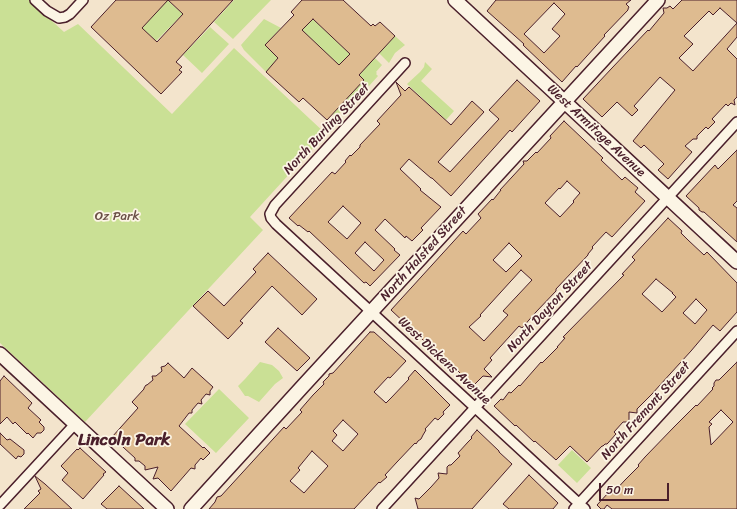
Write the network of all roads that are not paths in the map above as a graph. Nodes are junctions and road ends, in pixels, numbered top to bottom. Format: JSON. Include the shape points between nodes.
{"nodes":[{"id":1,"x":35,"y":0,"type":"edge"},
{"id":2,"x":83,"y":0,"type":"edge"},
{"id":3,"x":658,"y":0,"type":"edge"},
{"id":4,"x":460,"y":2,"type":"edge"},
{"id":5,"x":405,"y":63,"type":"dead end"},
{"id":6,"x":564,"y":101,"type":"junction"},
{"id":7,"x":737,"y":122,"type":"edge"},
{"id":8,"x":668,"y":197,"type":"junction"},
{"id":9,"x":270,"y":214,"type":"joint"},
{"id":10,"x":737,"y":262,"type":"edge"},
{"id":11,"x":372,"y":311,"type":"junction"},
{"id":12,"x":737,"y":331,"type":"edge"},
{"id":13,"x":0,"y":354,"type":"edge"},
{"id":14,"x":475,"y":407,"type":"junction"},
{"id":15,"x":75,"y":424,"type":"junction"},
{"id":16,"x":0,"y":505,"type":"edge"},
{"id":17,"x":579,"y":507,"type":"edge"},
{"id":18,"x":167,"y":509,"type":"edge"},
{"id":19,"x":191,"y":509,"type":"edge"},
{"id":20,"x":382,"y":509,"type":"edge"}],
"edges":[{"from":1,"to":2,"type":"street","via":[[59,18],[70,14]]},
{"from":3,"to":6,"type":"main road","name":"North Halsted Street"},
{"from":4,"to":6,"type":"main road","name":"West Armitage Avenue"},
{"from":5,"to":9,"type":"street","name":"North Burling Street","via":[[275,205]]},
{"from":6,"to":8,"type":"main road","name":"West Armitage Avenue"},
{"from":6,"to":11,"type":"main road","name":"North Halsted Street"},
{"from":7,"to":8,"type":"street","name":"North Dayton Street"},
{"from":8,"to":10,"type":"main road","name":"West Armitage Avenue"},
{"from":8,"to":14,"type":"street","name":"North Dayton Street"},
{"from":9,"to":11,"type":"street","name":"West Dickens Avenue","via":[[276,224]]},
{"from":11,"to":14,"type":"street","name":"West Dickens Avenue"},
{"from":11,"to":19,"type":"main road","name":"North Halsted Street"},
{"from":12,"to":17,"type":"street","name":"North Fremont Street"},
{"from":13,"to":15,"type":"main road"},
{"from":14,"to":17,"type":"street","name":"West Dickens Avenue"},
{"from":14,"to":20,"type":"street","name":"North Dayton Street"},
{"from":15,"to":16,"type":"street"},
{"from":15,"to":18,"type":"main road"}]}
